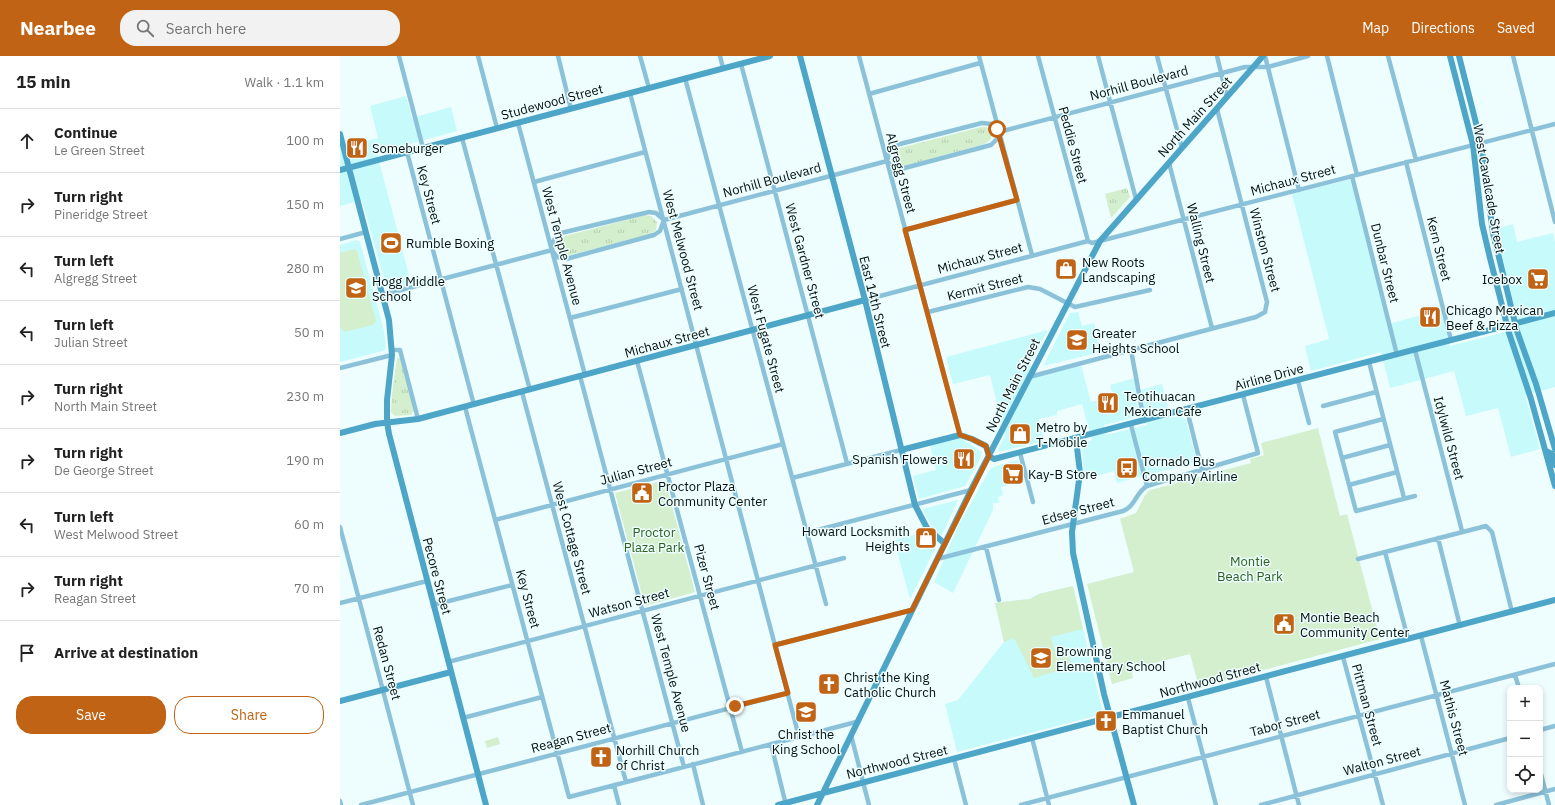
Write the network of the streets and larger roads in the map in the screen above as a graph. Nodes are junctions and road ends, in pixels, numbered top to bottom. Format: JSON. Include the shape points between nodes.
{"nodes":[{"id":1,"x":399,"y":56,"type":"edge"},
{"id":2,"x":478,"y":56,"type":"edge"},
{"id":3,"x":558,"y":56,"type":"edge"},
{"id":4,"x":640,"y":56,"type":"edge"},
{"id":5,"x":720,"y":56,"type":"edge"},
{"id":6,"x":770,"y":56,"type":"edge"},
{"id":7,"x":800,"y":56,"type":"edge"},
{"id":8,"x":859,"y":56,"type":"edge"},
{"id":9,"x":978,"y":56,"type":"edge"},
{"id":10,"x":1038,"y":56,"type":"edge"},
{"id":11,"x":1098,"y":56,"type":"edge"},
{"id":12,"x":1157,"y":56,"type":"edge"},
{"id":13,"x":1216,"y":56,"type":"edge"},
{"id":14,"x":1264,"y":56,"type":"edge"},
{"id":15,"x":1308,"y":56,"type":"edge"},
{"id":16,"x":1327,"y":56,"type":"edge"},
{"id":17,"x":1388,"y":56,"type":"edge"},
{"id":18,"x":1450,"y":56,"type":"edge"},
{"id":19,"x":1459,"y":56,"type":"edge"},
{"id":20,"x":1513,"y":56,"type":"edge"},
{"id":21,"x":980,"y":63,"type":"junction"},
{"id":22,"x":741,"y":64,"type":"junction"},
{"id":23,"x":1254,"y":67,"type":"junction"},
{"id":24,"x":1268,"y":67,"type":"junction"},
{"id":25,"x":723,"y":68,"type":"junction"},
{"id":26,"x":1221,"y":73,"type":"junction"},
{"id":27,"x":685,"y":78,"type":"junction"},
{"id":28,"x":648,"y":88,"type":"junction"},
{"id":29,"x":1166,"y":88,"type":"junction"},
{"id":30,"x":630,"y":93,"type":"junction"},
{"id":31,"x":869,"y":94,"type":"junction"},
{"id":32,"x":1227,"y":97,"type":"junction"},
{"id":33,"x":1110,"y":102,"type":"junction"},
{"id":34,"x":571,"y":108,"type":"junction"},
{"id":35,"x":1217,"y":109,"type":"junction"},
{"id":36,"x":1054,"y":117,"type":"junction"},
{"id":37,"x":518,"y":123,"type":"junction"},
{"id":38,"x":1555,"y":124,"type":"edge"},
{"id":39,"x":497,"y":128,"type":"junction"},
{"id":40,"x":1532,"y":130,"type":"junction"},
{"id":41,"x":999,"y":132,"type":"junction"},
{"id":42,"x":340,"y":134,"type":"edge"},
{"id":43,"x":462,"y":138,"type":"junction"},
{"id":44,"x":1482,"y":143,"type":"junction"},
{"id":45,"x":1473,"y":145,"type":"junction"},
{"id":46,"x":423,"y":148,"type":"junction"},
{"id":47,"x":1182,"y":148,"type":"junction"},
{"id":48,"x":407,"y":152,"type":"junction"},
{"id":49,"x":645,"y":152,"type":"junction"},
{"id":50,"x":1416,"y":160,"type":"junction"},
{"id":51,"x":887,"y":161,"type":"junction"},
{"id":52,"x":1406,"y":162,"type":"junction"},
{"id":53,"x":1169,"y":163,"type":"junction"},
{"id":54,"x":349,"y":168,"type":"junction"},
{"id":55,"x":340,"y":170,"type":"edge"},
{"id":56,"x":832,"y":175,"type":"junction"},
{"id":57,"x":1355,"y":176,"type":"junction"},
{"id":58,"x":534,"y":182,"type":"junction"},
{"id":59,"x":1299,"y":190,"type":"junction"},
{"id":60,"x":775,"y":191,"type":"junction"},
{"id":61,"x":1136,"y":199,"type":"junction"},
{"id":62,"x":1017,"y":200,"type":"junction"},
{"id":63,"x":1242,"y":205,"type":"junction"},
{"id":64,"x":719,"y":206,"type":"junction"},
{"id":65,"x":664,"y":220,"type":"junction"},
{"id":66,"x":1184,"y":220,"type":"junction"},
{"id":67,"x":1555,"y":222,"type":"edge"},
{"id":68,"x":905,"y":230,"type":"junction"},
{"id":69,"x":366,"y":232,"type":"junction"},
{"id":70,"x":1493,"y":233,"type":"junction"},
{"id":71,"x":1484,"y":234,"type":"junction"},
{"id":72,"x":340,"y":239,"type":"edge"},
{"id":73,"x":1088,"y":241,"type":"junction"},
{"id":74,"x":1100,"y":241,"type":"junction"},
{"id":75,"x":552,"y":250,"type":"junction"},
{"id":76,"x":1032,"y":256,"type":"junction"},
{"id":77,"x":496,"y":265,"type":"junction"},
{"id":78,"x":440,"y":280,"type":"junction"},
{"id":79,"x":920,"y":285,"type":"junction"},
{"id":80,"x":682,"y":289,"type":"junction"},
{"id":81,"x":1150,"y":290,"type":"dead end"},
{"id":82,"x":382,"y":295,"type":"junction"},
{"id":83,"x":865,"y":300,"type":"junction"},
{"id":84,"x":1068,"y":303,"type":"junction"},
{"id":85,"x":928,"y":312,"type":"junction"},
{"id":86,"x":1555,"y":313,"type":"edge"},
{"id":87,"x":808,"y":316,"type":"junction"},
{"id":88,"x":570,"y":318,"type":"junction"},
{"id":89,"x":1516,"y":323,"type":"junction"},
{"id":90,"x":1507,"y":326,"type":"junction"},
{"id":91,"x":1212,"y":328,"type":"junction"},
{"id":92,"x":752,"y":331,"type":"junction"},
{"id":93,"x":1451,"y":340,"type":"junction"},
{"id":94,"x":696,"y":345,"type":"junction"},
{"id":95,"x":1132,"y":350,"type":"junction"},
{"id":96,"x":1415,"y":350,"type":"junction"},
{"id":97,"x":392,"y":352,"type":"junction"},
{"id":98,"x":1397,"y":355,"type":"junction"},
{"id":99,"x":638,"y":361,"type":"junction"},
{"id":100,"x":1369,"y":362,"type":"junction"},
{"id":101,"x":340,"y":368,"type":"edge"},
{"id":102,"x":582,"y":376,"type":"junction"},
{"id":103,"x":1029,"y":377,"type":"junction"},
{"id":104,"x":1298,"y":381,"type":"junction"},
{"id":105,"x":530,"y":390,"type":"junction"},
{"id":106,"x":522,"y":392,"type":"junction"},
{"id":107,"x":1376,"y":392,"type":"junction"},
{"id":108,"x":1243,"y":395,"type":"junction"},
{"id":109,"x":474,"y":405,"type":"junction"},
{"id":110,"x":1323,"y":406,"type":"dead end"},
{"id":111,"x":465,"y":407,"type":"junction"},
{"id":112,"x":1187,"y":410,"type":"junction"},
{"id":113,"x":1536,"y":416,"type":"junction"},
{"id":114,"x":418,"y":419,"type":"junction"},
{"id":115,"x":1383,"y":419,"type":"junction"},
{"id":116,"x":1144,"y":421,"type":"junction"},
{"id":117,"x":387,"y":422,"type":"junction"},
{"id":118,"x":1309,"y":423,"type":"dead end"},
{"id":119,"x":1131,"y":425,"type":"junction"},
{"id":120,"x":340,"y":433,"type":"edge"},
{"id":121,"x":960,"y":435,"type":"junction"},
{"id":122,"x":1076,"y":439,"type":"junction"},
{"id":123,"x":783,"y":444,"type":"junction"},
{"id":124,"x":1390,"y":445,"type":"junction"},
{"id":125,"x":1555,"y":449,"type":"edge"},
{"id":126,"x":901,"y":450,"type":"junction"},
{"id":127,"x":1546,"y":451,"type":"junction"},
{"id":128,"x":1020,"y":453,"type":"junction"},
{"id":129,"x":989,"y":456,"type":"junction"},
{"id":130,"x":1342,"y":458,"type":"junction"},
{"id":131,"x":725,"y":459,"type":"junction"},
{"id":132,"x":847,"y":464,"type":"junction"},
{"id":133,"x":1555,"y":465,"type":"edge"},
{"id":134,"x":1202,"y":470,"type":"junction"},
{"id":135,"x":1397,"y":472,"type":"junction"},
{"id":136,"x":668,"y":474,"type":"junction"},
{"id":137,"x":792,"y":478,"type":"junction"},
{"id":138,"x":1349,"y":485,"type":"junction"},
{"id":139,"x":1147,"y":486,"type":"junction"},
{"id":140,"x":1555,"y":486,"type":"edge"},
{"id":141,"x":610,"y":490,"type":"junction"},
{"id":142,"x":971,"y":490,"type":"junction"},
{"id":143,"x":1415,"y":496,"type":"dead end"},
{"id":144,"x":1404,"y":498,"type":"junction"},
{"id":145,"x":1033,"y":502,"type":"dead end"},
{"id":146,"x":552,"y":505,"type":"junction"},
{"id":147,"x":915,"y":505,"type":"junction"},
{"id":148,"x":495,"y":520,"type":"junction"},
{"id":149,"x":1073,"y":523,"type":"junction"},
{"id":150,"x":340,"y":527,"type":"edge"},
{"id":151,"x":1462,"y":532,"type":"junction"},
{"id":152,"x":806,"y":533,"type":"junction"},
{"id":153,"x":1438,"y":538,"type":"junction"},
{"id":154,"x":944,"y":544,"type":"junction"},
{"id":155,"x":986,"y":547,"type":"junction"},
{"id":156,"x":1385,"y":552,"type":"junction"},
{"id":157,"x":844,"y":558,"type":"dead end"},
{"id":158,"x":937,"y":559,"type":"junction"},
{"id":159,"x":1358,"y":559,"type":"dead end"},
{"id":160,"x":815,"y":566,"type":"junction"},
{"id":161,"x":758,"y":580,"type":"junction"},
{"id":162,"x":427,"y":581,"type":"junction"},
{"id":163,"x":512,"y":585,"type":"junction"},
{"id":164,"x":700,"y":596,"type":"junction"},
{"id":165,"x":358,"y":599,"type":"junction"},
{"id":166,"x":999,"y":600,"type":"dead end"},
{"id":167,"x":1555,"y":600,"type":"edge"},
{"id":168,"x":340,"y":603,"type":"edge"},
{"id":169,"x":826,"y":604,"type":"dead end"},
{"id":170,"x":434,"y":605,"type":"junction"},
{"id":171,"x":912,"y":610,"type":"junction"},
{"id":172,"x":643,"y":611,"type":"junction"},
{"id":173,"x":1512,"y":612,"type":"junction"},
{"id":174,"x":584,"y":626,"type":"junction"},
{"id":175,"x":1460,"y":626,"type":"junction"},
{"id":176,"x":1421,"y":636,"type":"junction"},
{"id":177,"x":1408,"y":639,"type":"junction"},
{"id":178,"x":528,"y":641,"type":"junction"},
{"id":179,"x":775,"y":645,"type":"junction"},
{"id":180,"x":1343,"y":657,"type":"junction"},
{"id":181,"x":448,"y":662,"type":"junction"},
{"id":182,"x":1555,"y":664,"type":"edge"},
{"id":183,"x":451,"y":672,"type":"junction"},
{"id":184,"x":1515,"y":675,"type":"junction"},
{"id":185,"x":1266,"y":677,"type":"junction"},
{"id":186,"x":1517,"y":685,"type":"edge"},
{"id":187,"x":383,"y":690,"type":"junction"},
{"id":188,"x":788,"y":693,"type":"junction"},
{"id":189,"x":1436,"y":694,"type":"junction"},
{"id":190,"x":542,"y":697,"type":"junction"},
{"id":191,"x":1188,"y":698,"type":"junction"},
{"id":192,"x":340,"y":701,"type":"edge"},
{"id":193,"x":730,"y":708,"type":"junction"},
{"id":194,"x":1359,"y":715,"type":"junction"},
{"id":195,"x":463,"y":718,"type":"junction"},
{"id":196,"x":1110,"y":718,"type":"junction"},
{"id":197,"x":673,"y":722,"type":"junction"},
{"id":198,"x":856,"y":722,"type":"junction"},
{"id":199,"x":1555,"y":726,"type":"edge"},
{"id":200,"x":1543,"y":729,"type":"edge"},
{"id":201,"x":851,"y":735,"type":"junction"},
{"id":202,"x":1281,"y":735,"type":"junction"},
{"id":203,"x":799,"y":737,"type":"junction"},
{"id":204,"x":615,"y":738,"type":"junction"},
{"id":205,"x":1032,"y":738,"type":"junction"},
{"id":206,"x":1507,"y":739,"type":"edge"},
{"id":207,"x":770,"y":744,"type":"junction"},
{"id":208,"x":742,"y":752,"type":"junction"},
{"id":209,"x":558,"y":753,"type":"junction"},
{"id":210,"x":1452,"y":754,"type":"junction"},
{"id":211,"x":1203,"y":757,"type":"junction"},
{"id":212,"x":954,"y":759,"type":"junction"},
{"id":213,"x":693,"y":764,"type":"junction"},
{"id":214,"x":684,"y":766,"type":"junction"},
{"id":215,"x":478,"y":774,"type":"junction"},
{"id":216,"x":1374,"y":774,"type":"junction"},
{"id":217,"x":1126,"y":778,"type":"junction"},
{"id":218,"x":1543,"y":781,"type":"edge"},
{"id":219,"x":626,"y":782,"type":"junction"},
{"id":220,"x":863,"y":782,"type":"junction"},
{"id":221,"x":614,"y":785,"type":"junction"},
{"id":222,"x":1555,"y":790,"type":"edge"},
{"id":223,"x":409,"y":792,"type":"junction"},
{"id":224,"x":1546,"y":792,"type":"junction"},
{"id":225,"x":822,"y":793,"type":"junction"},
{"id":226,"x":1297,"y":795,"type":"junction"},
{"id":227,"x":1047,"y":798,"type":"junction"},
{"id":228,"x":340,"y":801,"type":"edge"},
{"id":229,"x":786,"y":804,"type":"edge"},
{"id":230,"x":341,"y":805,"type":"edge"},
{"id":231,"x":361,"y":805,"type":"edge"},
{"id":232,"x":412,"y":805,"type":"edge"},
{"id":233,"x":486,"y":805,"type":"edge"},
{"id":234,"x":619,"y":805,"type":"edge"},
{"id":235,"x":703,"y":805,"type":"edge"},
{"id":236,"x":778,"y":805,"type":"edge"},
{"id":237,"x":817,"y":805,"type":"edge"},
{"id":238,"x":869,"y":805,"type":"edge"},
{"id":239,"x":966,"y":805,"type":"edge"},
{"id":240,"x":1020,"y":805,"type":"edge"},
{"id":241,"x":1049,"y":805,"type":"edge"},
{"id":242,"x":1134,"y":805,"type":"edge"},
{"id":243,"x":1216,"y":805,"type":"edge"},
{"id":244,"x":1260,"y":805,"type":"edge"},
{"id":245,"x":1299,"y":805,"type":"edge"},
{"id":246,"x":1383,"y":805,"type":"edge"},
{"id":247,"x":1466,"y":805,"type":"edge"},
{"id":248,"x":1496,"y":805,"type":"edge"},
{"id":249,"x":1549,"y":805,"type":"edge"}],
"edges":[{"from":1,"to":46,"type":"street"},
{"from":2,"to":39,"type":"street"},
{"from":3,"to":34,"type":"street"},
{"from":4,"to":28,"type":"street"},
{"from":5,"to":25,"type":"street"},
{"from":6,"to":22,"type":"street","name":"Studewood Street"},
{"from":7,"to":56,"type":"street","name":"East 14th Street"},
{"from":8,"to":31,"type":"street","name":"Algregg Street"},
{"from":9,"to":21,"type":"street"},
{"from":10,"to":36,"type":"street","name":"Peddie Street"},
{"from":11,"to":33,"type":"street"},
{"from":12,"to":29,"type":"street"},
{"from":13,"to":26,"type":"street"},
{"from":14,"to":23,"type":"street","name":"North Main Street"},
{"from":14,"to":24,"type":"street"},
{"from":15,"to":24,"type":"street","name":"Norhill Boulevard"},
{"from":16,"to":57,"type":"street","name":"Dunbar Street"},
{"from":17,"to":50,"type":"street"},
{"from":18,"to":45,"type":"street","name":"West Cavalcade Street"},
{"from":19,"to":44,"type":"street","name":"West Cavalcade Street"},
{"from":20,"to":40,"type":"street"},
{"from":21,"to":31,"type":"street"},
{"from":21,"to":41,"type":"street"},
{"from":22,"to":25,"type":"street","name":"Studewood Street"},
{"from":22,"to":60,"type":"street","name":"West Gardner Street"},
{"from":23,"to":24,"type":"street","name":"Norhill Boulevard"},
{"from":23,"to":26,"type":"street","name":"Norhill Boulevard"},
{"from":23,"to":32,"type":"street","name":"North Main Street"},
{"from":24,"to":59,"type":"street"},
{"from":25,"to":27,"type":"street","name":"Studewood Street"},
{"from":26,"to":29,"type":"street","name":"Norhill Boulevard"},
{"from":26,"to":32,"type":"street"},
{"from":27,"to":28,"type":"street","name":"Studewood Street"},
{"from":27,"to":64,"type":"street","name":"West Fugate Street"},
{"from":28,"to":30,"type":"street","name":"Studewood Street"},
{"from":29,"to":33,"type":"street","name":"Norhill Boulevard"},
{"from":29,"to":47,"type":"street"},
{"from":30,"to":34,"type":"street","name":"Studewood Street"},
{"from":30,"to":49,"type":"street","name":"West Melwood Street"},
{"from":31,"to":51,"type":"street","name":"Algregg Street"},
{"from":32,"to":35,"type":"street","name":"North Main Street"},
{"from":33,"to":36,"type":"street","name":"Norhill Boulevard"},
{"from":33,"to":61,"type":"street"},
{"from":34,"to":37,"type":"street","name":"Studewood Street"},
{"from":35,"to":47,"type":"street","name":"North Main Street"},
{"from":35,"to":63,"type":"street","name":"Winston Street"},
{"from":36,"to":41,"type":"street","name":"Norhill Boulevard"},
{"from":36,"to":73,"type":"street","name":"Peddie Street"},
{"from":37,"to":39,"type":"street","name":"Studewood Street"},
{"from":37,"to":58,"type":"street","name":"West Temple Avenue"},
{"from":38,"to":40,"type":"street","name":"Michaux Street"},
{"from":39,"to":43,"type":"street","name":"Studewood Street"},
{"from":40,"to":44,"type":"street","name":"Michaux Street"},
{"from":40,"to":67,"type":"street"},
{"from":41,"to":51,"type":"street","via":[[996,141],[988,146],[902,169],[892,167]]},
{"from":41,"to":51,"type":"street","via":[[992,124],[982,123],[903,143],[890,150]]},
{"from":41,"to":62,"type":"street"},
{"from":42,"to":54,"type":"street","name":"Pecore Street"},
{"from":43,"to":46,"type":"street","name":"Studewood Street"},
{"from":43,"to":77,"type":"street"},
{"from":44,"to":45,"type":"street","name":"Michaux Street"},
{"from":44,"to":70,"type":"street","name":"West Cavalcade Street"},
{"from":45,"to":50,"type":"street","name":"Michaux Street"},
{"from":45,"to":71,"type":"street","name":"West Cavalcade Street"},
{"from":46,"to":48,"type":"street","name":"Studewood Street"},
{"from":47,"to":53,"type":"street","name":"North Main Street"},
{"from":48,"to":54,"type":"street","name":"Studewood Street"},
{"from":48,"to":78,"type":"street","name":"Key Street"},
{"from":49,"to":58,"type":"street"},
{"from":49,"to":65,"type":"street","name":"West Melwood Street"},
{"from":50,"to":52,"type":"street","name":"Michaux Street"},
{"from":51,"to":56,"type":"street","name":"Norhill Boulevard"},
{"from":51,"to":68,"type":"street","name":"Algregg Street"},
{"from":52,"to":57,"type":"street","name":"Michaux Street"},
{"from":52,"to":93,"type":"street","name":"Kern Street"},
{"from":53,"to":61,"type":"street","name":"North Main Street"},
{"from":53,"to":66,"type":"street","name":"Walling Street"},
{"from":54,"to":55,"type":"street","name":"Studewood Street"},
{"from":54,"to":69,"type":"street","name":"Pecore Street"},
{"from":56,"to":60,"type":"street","name":"Norhill Boulevard"},
{"from":56,"to":83,"type":"street","name":"East 14th Street"},
{"from":57,"to":59,"type":"street","name":"Michaux Street"},
{"from":57,"to":98,"type":"street","name":"Dunbar Street"},
{"from":58,"to":75,"type":"street","name":"West Temple Avenue"},
{"from":59,"to":63,"type":"street","name":"Michaux Street"},
{"from":60,"to":64,"type":"street","name":"Norhill Boulevard"},
{"from":60,"to":87,"type":"street","name":"West Gardner Street"},
{"from":61,"to":74,"type":"street","name":"North Main Street"},
{"from":62,"to":68,"type":"street"},
{"from":62,"to":76,"type":"street"},
{"from":63,"to":66,"type":"street","name":"Michaux Street"},
{"from":63,"to":91,"type":"street","name":"Winston Street","via":[[1267,305],[1263,313]]},
{"from":64,"to":65,"type":"street","name":"Norhill Boulevard"},
{"from":64,"to":92,"type":"street","name":"West Fugate Street"},
{"from":65,"to":75,"type":"street","via":[[662,228],[657,233],[647,237],[566,258],[557,257]]},
{"from":65,"to":75,"type":"street","via":[[656,213],[649,212],[561,233],[554,240]]},
{"from":65,"to":80,"type":"street","name":"West Melwood Street"},
{"from":66,"to":74,"type":"street","name":"Michaux Street"},
{"from":66,"to":91,"type":"street","name":"Walling Street"},
{"from":68,"to":79,"type":"street","name":"Algregg Street"},
{"from":69,"to":72,"type":"street"},
{"from":69,"to":82,"type":"street","name":"Pecore Street"},
{"from":70,"to":71,"type":"street"},
{"from":70,"to":89,"type":"street","name":"West Cavalcade Street"},
{"from":71,"to":90,"type":"street","name":"West Cavalcade Street"},
{"from":73,"to":74,"type":"street","name":"Michaux Street"},
{"from":73,"to":76,"type":"street","name":"Michaux Street"},
{"from":74,"to":84,"type":"street","name":"North Main Street"},
{"from":75,"to":77,"type":"street"},
{"from":75,"to":88,"type":"street","name":"West Temple Avenue"},
{"from":76,"to":79,"type":"street","name":"Michaux Street"},
{"from":77,"to":78,"type":"street"},
{"from":77,"to":105,"type":"street"},
{"from":78,"to":82,"type":"street"},
{"from":78,"to":109,"type":"street","name":"Key Street"},
{"from":79,"to":83,"type":"street","name":"Michaux Street"},
{"from":79,"to":85,"type":"street","name":"Algregg Street"},
{"from":80,"to":88,"type":"street"},
{"from":80,"to":94,"type":"street","name":"West Melwood Street"},
{"from":81,"to":84,"type":"street","via":[[1078,307]]},
{"from":82,"to":97,"type":"street","name":"Pecore Street","via":[[389,320]]},
{"from":83,"to":87,"type":"street","name":"Michaux Street"},
{"from":83,"to":126,"type":"street","name":"East 14th Street"},
{"from":84,"to":85,"type":"street","name":"Kermit Street","via":[[1040,289],[1028,287]]},
{"from":84,"to":103,"type":"street","name":"North Main Street"},
{"from":85,"to":121,"type":"street","name":"Algregg Street"},
{"from":86,"to":89,"type":"street","name":"Airline Drive"},
{"from":87,"to":92,"type":"street","name":"Michaux Street"},
{"from":87,"to":132,"type":"street","name":"West Gardner Street"},
{"from":88,"to":102,"type":"street","name":"West Temple Avenue"},
{"from":89,"to":90,"type":"street","name":"Airline Drive"},
{"from":89,"to":125,"type":"street","name":"West Cavalcade Street","via":[[1521,346],[1536,384]]},
{"from":90,"to":93,"type":"street","name":"Airline Drive"},
{"from":90,"to":113,"type":"street","name":"West Cavalcade Street"},
{"from":91,"to":95,"type":"street"},
{"from":92,"to":94,"type":"street","name":"Michaux Street"},
{"from":92,"to":123,"type":"street","name":"West Fugate Street"},
{"from":93,"to":96,"type":"street","name":"Airline Drive"},
{"from":94,"to":99,"type":"street","name":"Michaux Street"},
{"from":94,"to":131,"type":"street","name":"West Melwood Street"},
{"from":95,"to":103,"type":"street"},
{"from":95,"to":116,"type":"street"},
{"from":96,"to":98,"type":"street","name":"Airline Drive"},
{"from":96,"to":151,"type":"street","name":"Idylwild Street"},
{"from":97,"to":101,"type":"street"},
{"from":97,"to":114,"type":"street","via":[[400,350]]},
{"from":97,"to":117,"type":"street","name":"Pecore Street"},
{"from":98,"to":100,"type":"street","name":"Airline Drive"},
{"from":99,"to":102,"type":"street","name":"Michaux Street"},
{"from":99,"to":136,"type":"street","name":"Pizer Street"},
{"from":100,"to":104,"type":"street","name":"Airline Drive"},
{"from":100,"to":107,"type":"street"},
{"from":102,"to":105,"type":"street","name":"Michaux Street"},
{"from":102,"to":141,"type":"street","name":"West Temple Avenue"},
{"from":103,"to":129,"type":"street","name":"North Main Street"},
{"from":104,"to":108,"type":"street","name":"Airline Drive"},
{"from":104,"to":118,"type":"street"},
{"from":105,"to":106,"type":"street","name":"Michaux Street"},
{"from":106,"to":109,"type":"street","name":"Michaux Street"},
{"from":106,"to":146,"type":"street","name":"West Cottage Street"},
{"from":107,"to":110,"type":"street"},
{"from":107,"to":115,"type":"street"},
{"from":108,"to":112,"type":"street","name":"Airline Drive"},
{"from":108,"to":134,"type":"street","via":[[1258,453]]},
{"from":109,"to":111,"type":"street","name":"Michaux Street"},
{"from":111,"to":114,"type":"street","name":"Michaux Street"},
{"from":111,"to":148,"type":"street","name":"Key Street"},
{"from":112,"to":116,"type":"street","name":"Airline Drive"},
{"from":112,"to":134,"type":"street"},
{"from":113,"to":125,"type":"street","via":[[1543,428],[1548,446]]},
{"from":113,"to":127,"type":"street","name":"West Cavalcade Street"},
{"from":114,"to":117,"type":"street","name":"Michaux Street"},
{"from":115,"to":124,"type":"street"},
{"from":115,"to":130,"type":"street","via":[[1335,432]]},
{"from":116,"to":119,"type":"street","name":"Airline Drive"},
{"from":117,"to":120,"type":"street","name":"Michaux Street"},
{"from":117,"to":162,"type":"street","name":"Pecore Street"},
{"from":119,"to":122,"type":"street","name":"Airline Drive"},
{"from":119,"to":139,"type":"street"},
{"from":121,"to":126,"type":"street"},
{"from":121,"to":129,"type":"street","via":[[986,446]]},
{"from":122,"to":128,"type":"street","name":"Airline Drive"},
{"from":122,"to":149,"type":"street","via":[[1080,473]]},
{"from":123,"to":131,"type":"street","name":"Julian Street"},
{"from":123,"to":137,"type":"street","name":"West Fugate Street"},
{"from":124,"to":130,"type":"street"},
{"from":124,"to":135,"type":"street"},
{"from":126,"to":132,"type":"street"},
{"from":126,"to":147,"type":"street","name":"East 14th Street"},
{"from":127,"to":133,"type":"street","via":[[1552,454]]},
{"from":127,"to":140,"type":"street","name":"West Cavalcade Street"},
{"from":128,"to":129,"type":"street","name":"Airline Drive","via":[[994,459]]},
{"from":128,"to":145,"type":"street"},
{"from":129,"to":142,"type":"street","name":"North Main Street"},
{"from":130,"to":138,"type":"street"},
{"from":131,"to":136,"type":"street","name":"Julian Street"},
{"from":131,"to":161,"type":"street","name":"West Melwood Street"},
{"from":132,"to":137,"type":"street"},
{"from":134,"to":139,"type":"street"},
{"from":135,"to":138,"type":"street"},
{"from":135,"to":144,"type":"street"},
{"from":136,"to":141,"type":"street","name":"Julian Street"},
{"from":136,"to":164,"type":"street","name":"Pizer Street"},
{"from":137,"to":152,"type":"street","name":"West Fugate Street"},
{"from":138,"to":144,"type":"street","via":[[1356,511]]},
{"from":139,"to":149,"type":"street","name":"Edsee Street","via":[[1139,492],[1126,510]]},
{"from":141,"to":146,"type":"street","name":"Julian Street"},
{"from":141,"to":172,"type":"street","name":"West Temple Avenue"},
{"from":142,"to":147,"type":"street"},
{"from":142,"to":154,"type":"street","name":"North Main Street"},
{"from":143,"to":144,"type":"street"},
{"from":146,"to":148,"type":"street","name":"Julian Street"},
{"from":146,"to":174,"type":"street","name":"West Cottage Street"},
{"from":147,"to":152,"type":"street"},
{"from":147,"to":154,"type":"street","name":"East 14th Street","via":[[923,524]]},
{"from":148,"to":163,"type":"street","name":"Key Street"},
{"from":149,"to":155,"type":"street","name":"Edsee Street"},
{"from":149,"to":196,"type":"street","via":[[1072,547],[1076,569]]},
{"from":150,"to":165,"type":"street","name":"Redan Street"},
{"from":151,"to":153,"type":"street"},
{"from":151,"to":173,"type":"street","via":[[1486,526],[1492,532]]},
{"from":152,"to":160,"type":"street","name":"West Fugate Street"},
{"from":153,"to":156,"type":"street"},
{"from":153,"to":175,"type":"street"},
{"from":154,"to":158,"type":"street","name":"North Main Street"},
{"from":155,"to":158,"type":"street","name":"Edsee Street"},
{"from":155,"to":166,"type":"street"},
{"from":156,"to":159,"type":"street"},
{"from":156,"to":177,"type":"street"},
{"from":157,"to":160,"type":"street","name":"Watson Street"},
{"from":158,"to":171,"type":"street","name":"North Main Street"},
{"from":160,"to":161,"type":"street","name":"Watson Street"},
{"from":160,"to":169,"type":"street","name":"West Fugate Street"},
{"from":161,"to":164,"type":"street","name":"Watson Street"},
{"from":161,"to":179,"type":"street","name":"West Melwood Street"},
{"from":162,"to":165,"type":"street"},
{"from":162,"to":170,"type":"street","name":"Pecore Street"},
{"from":163,"to":170,"type":"street"},
{"from":163,"to":178,"type":"street","name":"Key Street"},
{"from":164,"to":172,"type":"street","name":"Watson Street"},
{"from":164,"to":193,"type":"street","name":"Pizer Street"},
{"from":165,"to":168,"type":"street"},
{"from":165,"to":187,"type":"street","name":"Redan Street"},
{"from":167,"to":173,"type":"street","name":"Northwood Street"},
{"from":170,"to":181,"type":"street","name":"Pecore Street"},
{"from":171,"to":179,"type":"street"},
{"from":171,"to":198,"type":"street","name":"North Main Street"},
{"from":172,"to":174,"type":"street","name":"Watson Street"},
{"from":172,"to":197,"type":"street","name":"West Temple Avenue"},
{"from":173,"to":175,"type":"street","name":"Northwood Street"},
{"from":174,"to":178,"type":"street","name":"Watson Street"},
{"from":174,"to":204,"type":"street","name":"West Cottage Street"},
{"from":175,"to":176,"type":"street","name":"Northwood Street"},
{"from":176,"to":177,"type":"street","name":"Northwood Street"},
{"from":176,"to":189,"type":"street","name":"Mathis Street"},
{"from":177,"to":180,"type":"street","name":"Northwood Street"},
{"from":178,"to":181,"type":"street","name":"Watson Street"},
{"from":178,"to":190,"type":"street","name":"Key Street"},
{"from":179,"to":188,"type":"street","name":"West Melwood Street"},
{"from":180,"to":185,"type":"street","name":"Northwood Street"},
{"from":180,"to":194,"type":"street","name":"Pittman Street"},
{"from":181,"to":183,"type":"street","name":"Pecore Street"},
{"from":182,"to":184,"type":"street","name":"Tabor Street"},
{"from":183,"to":187,"type":"street"},
{"from":183,"to":195,"type":"street","name":"Pecore Street"},
{"from":184,"to":186,"type":"street"},
{"from":184,"to":189,"type":"street","name":"Tabor Street"},
{"from":185,"to":191,"type":"street","name":"Northwood Street"},
{"from":185,"to":202,"type":"street"},
{"from":187,"to":192,"type":"street"},
{"from":187,"to":223,"type":"street","name":"Redan Street"},
{"from":188,"to":193,"type":"street","name":"Reagan Street"},
{"from":188,"to":203,"type":"street","name":"West Melwood Street"},
{"from":189,"to":194,"type":"street","name":"Tabor Street"},
{"from":189,"to":210,"type":"street","name":"Mathis Street"},
{"from":190,"to":195,"type":"street"},
{"from":190,"to":209,"type":"street","name":"Key Street"},
{"from":191,"to":196,"type":"street","name":"Northwood Street"},
{"from":191,"to":211,"type":"street"},
{"from":193,"to":197,"type":"street","name":"Reagan Street"},
{"from":193,"to":208,"type":"street","name":"Pizer Street"},
{"from":194,"to":202,"type":"street","name":"Tabor Street"},
{"from":194,"to":216,"type":"street","name":"Pittman Street"},
{"from":195,"to":215,"type":"street","name":"Pecore Street"},
{"from":196,"to":205,"type":"street","name":"Northwood Street"},
{"from":196,"to":217,"type":"street"},
{"from":197,"to":204,"type":"street","name":"Reagan Street"},
{"from":197,"to":214,"type":"street","name":"West Temple Avenue"},
{"from":198,"to":201,"type":"street","name":"North Main Street"},
{"from":198,"to":203,"type":"street"},
{"from":199,"to":200,"type":"street"},
{"from":201,"to":220,"type":"street"},
{"from":201,"to":225,"type":"street","name":"North Main Street"},
{"from":202,"to":211,"type":"street","name":"Tabor Street"},
{"from":202,"to":226,"type":"street"},
{"from":203,"to":207,"type":"street"},
{"from":204,"to":209,"type":"street","name":"Reagan Street"},
{"from":204,"to":219,"type":"street","name":"West Cottage Street"},
{"from":205,"to":212,"type":"street","name":"Northwood Street"},
{"from":205,"to":227,"type":"street"},
{"from":206,"to":210,"type":"street","name":"Walton Street"},
{"from":207,"to":208,"type":"street"},
{"from":207,"to":229,"type":"street"},
{"from":208,"to":213,"type":"street"},
{"from":209,"to":215,"type":"street","name":"Reagan Street"},
{"from":209,"to":221,"type":"street","name":"Key Street","via":[[569,796]]},
{"from":210,"to":216,"type":"street","name":"Walton Street"},
{"from":210,"to":247,"type":"street","name":"Mathis Street"},
{"from":211,"to":217,"type":"street","name":"Tabor Street"},
{"from":211,"to":243,"type":"street"},
{"from":212,"to":220,"type":"street","name":"Northwood Street"},
{"from":212,"to":239,"type":"street"},
{"from":213,"to":214,"type":"street"},
{"from":213,"to":235,"type":"street"},
{"from":214,"to":219,"type":"street"},
{"from":215,"to":223,"type":"street","name":"Reagan Street"},
{"from":215,"to":233,"type":"street","name":"Pecore Street"},
{"from":216,"to":226,"type":"street","name":"Walton Street"},
{"from":216,"to":246,"type":"street","name":"Pittman Street"},
{"from":217,"to":227,"type":"street","name":"Tabor Street"},
{"from":217,"to":242,"type":"street"},
{"from":218,"to":224,"type":"street"},
{"from":219,"to":221,"type":"street"},
{"from":220,"to":225,"type":"street","name":"Northwood Street"},
{"from":220,"to":238,"type":"street"},
{"from":221,"to":234,"type":"street"},
{"from":222,"to":224,"type":"street"},
{"from":223,"to":231,"type":"street","name":"Reagan Street"},
{"from":223,"to":232,"type":"street","name":"Redan Street"},
{"from":224,"to":248,"type":"street"},
{"from":224,"to":249,"type":"street"},
{"from":225,"to":229,"type":"street","name":"Northwood Street"},
{"from":225,"to":237,"type":"street","name":"North Main Street"},
{"from":226,"to":244,"type":"street","name":"Walton Street"},
{"from":226,"to":245,"type":"street"},
{"from":227,"to":240,"type":"street","name":"Tabor Street"},
{"from":227,"to":241,"type":"street"},
{"from":228,"to":230,"type":"street"},
{"from":229,"to":236,"type":"street","name":"Northwood Street"}]}
